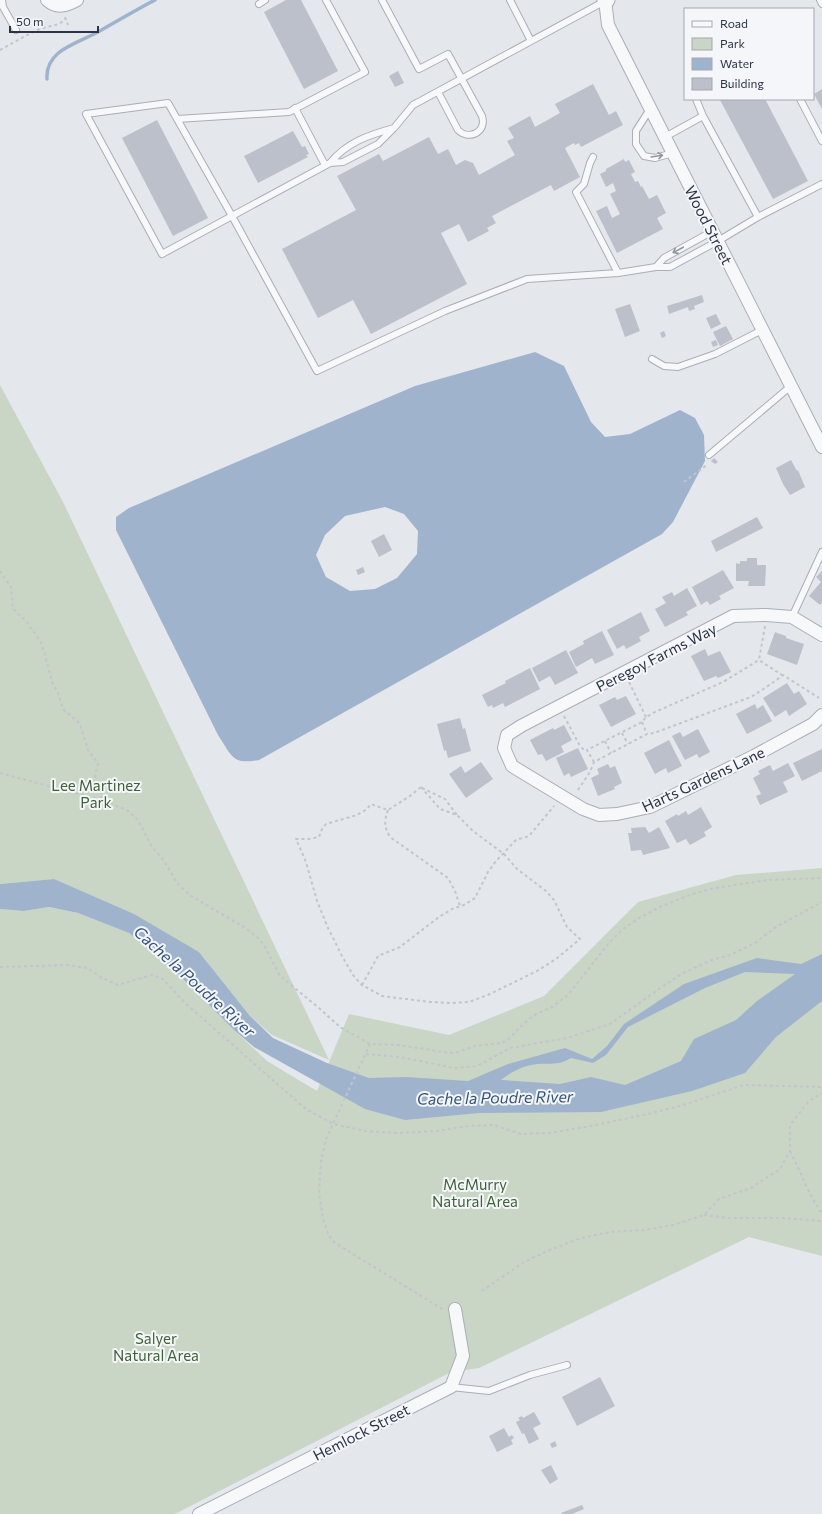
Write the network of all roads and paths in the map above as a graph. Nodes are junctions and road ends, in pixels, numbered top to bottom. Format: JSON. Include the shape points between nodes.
{"nodes":[{"id":1,"x":2,"y":0,"type":"edge"},
{"id":2,"x":47,"y":0,"type":"edge"},
{"id":3,"x":77,"y":0,"type":"edge"},
{"id":4,"x":266,"y":0,"type":"edge"},
{"id":5,"x":326,"y":0,"type":"edge"},
{"id":6,"x":382,"y":0,"type":"edge"},
{"id":7,"x":510,"y":0,"type":"edge"},
{"id":8,"x":606,"y":0,"type":"edge"},
{"id":9,"x":820,"y":0,"type":"edge"},
{"id":10,"x":258,"y":4,"type":"dead end"},
{"id":11,"x":822,"y":4,"type":"edge"},
{"id":12,"x":64,"y":12,"type":"junction"},
{"id":13,"x":68,"y":25,"type":"dead end"},
{"id":14,"x":16,"y":30,"type":"dead end"},
{"id":15,"x":531,"y":41,"type":"junction"},
{"id":16,"x":0,"y":50,"type":"edge"},
{"id":17,"x":462,"y":79,"type":"junction"},
{"id":18,"x":438,"y":92,"type":"junction"},
{"id":19,"x":696,"y":100,"type":"edge"},
{"id":20,"x":801,"y":100,"type":"edge"},
{"id":21,"x":295,"y":108,"type":"junction"},
{"id":22,"x":650,"y":109,"type":"junction"},
{"id":23,"x":702,"y":116,"type":"junction"},
{"id":24,"x":177,"y":119,"type":"junction"},
{"id":25,"x":394,"y":128,"type":"junction"},
{"id":26,"x":665,"y":137,"type":"junction"},
{"id":27,"x":822,"y":141,"type":"edge"},
{"id":28,"x":673,"y":153,"type":"junction"},
{"id":29,"x":594,"y":157,"type":"dead end"},
{"id":30,"x":328,"y":164,"type":"junction"},
{"id":31,"x":822,"y":184,"type":"edge"},
{"id":32,"x":232,"y":216,"type":"junction"},
{"id":33,"x":758,"y":217,"type":"junction"},
{"id":34,"x":715,"y":236,"type":"junction"},
{"id":35,"x":656,"y":267,"type":"junction"},
{"id":36,"x":618,"y":273,"type":"junction"},
{"id":37,"x":762,"y":330,"type":"junction"},
{"id":38,"x":652,"y":359,"type":"dead end"},
{"id":39,"x":791,"y":386,"type":"junction"},
{"id":40,"x":822,"y":447,"type":"edge"},
{"id":41,"x":711,"y":453,"type":"joint"},
{"id":42,"x":684,"y":482,"type":"dead end"},
{"id":43,"x":822,"y":552,"type":"edge"},
{"id":44,"x":0,"y":571,"type":"edge"},
{"id":45,"x":792,"y":617,"type":"junction"},
{"id":46,"x":765,"y":623,"type":"dead end"},
{"id":47,"x":822,"y":635,"type":"edge"},
{"id":48,"x":760,"y":660,"type":"junction"},
{"id":49,"x":783,"y":675,"type":"junction"},
{"id":50,"x":628,"y":682,"type":"dead end"},
{"id":51,"x":819,"y":698,"type":"dead end"},
{"id":52,"x":564,"y":715,"type":"dead end"},
{"id":53,"x":822,"y":715,"type":"edge"},
{"id":54,"x":646,"y":717,"type":"junction"},
{"id":55,"x":642,"y":722,"type":"junction"},
{"id":56,"x":622,"y":732,"type":"junction"},
{"id":57,"x":647,"y":734,"type":"junction"},
{"id":58,"x":605,"y":741,"type":"junction"},
{"id":59,"x":628,"y":744,"type":"junction"},
{"id":60,"x":504,"y":748,"type":"joint"},
{"id":61,"x":587,"y":750,"type":"junction"},
{"id":62,"x":611,"y":753,"type":"junction"},
{"id":63,"x":594,"y":762,"type":"junction"},
{"id":64,"x":0,"y":773,"type":"edge"},
{"id":65,"x":421,"y":787,"type":"junction"},
{"id":66,"x":578,"y":790,"type":"dead end"},
{"id":67,"x":101,"y":800,"type":"junction"},
{"id":68,"x":554,"y":806,"type":"dead end"},
{"id":69,"x":388,"y":810,"type":"junction"},
{"id":70,"x":457,"y":815,"type":"junction"},
{"id":71,"x":504,"y":854,"type":"junction"},
{"id":72,"x":822,"y":878,"type":"edge"},
{"id":73,"x":822,"y":902,"type":"edge"},
{"id":74,"x":460,"y":907,"type":"junction"},
{"id":75,"x":0,"y":967,"type":"edge"},
{"id":76,"x":362,"y":985,"type":"junction"},
{"id":77,"x":370,"y":1044,"type":"junction"},
{"id":78,"x":366,"y":1054,"type":"junction"},
{"id":79,"x":822,"y":1087,"type":"edge"},
{"id":80,"x":822,"y":1093,"type":"edge"},
{"id":81,"x":334,"y":1124,"type":"junction"},
{"id":82,"x":790,"y":1151,"type":"junction"},
{"id":83,"x":822,"y":1213,"type":"edge"},
{"id":84,"x":704,"y":1215,"type":"junction"},
{"id":85,"x":822,"y":1221,"type":"edge"},
{"id":86,"x":482,"y":1291,"type":"dead end"},
{"id":87,"x":452,"y":1311,"type":"joint"},
{"id":88,"x":567,"y":1365,"type":"dead end"},
{"id":89,"x":451,"y":1387,"type":"junction"},
{"id":90,"x":199,"y":1514,"type":"edge"}],
"edges":[{"from":1,"to":14,"type":"lane"},
{"from":2,"to":12,"type":"street"},
{"from":3,"to":12,"type":"street"},
{"from":4,"to":10,"type":"lane"},
{"from":5,"to":21,"type":"lane","via":[[365,72]]},
{"from":6,"to":17,"type":"lane","via":[[418,69],[448,54]]},
{"from":7,"to":15,"type":"lane"},
{"from":8,"to":15,"type":"lane"},
{"from":8,"to":22,"type":"street","name":"Wood Street","via":[[608,25]]},
{"from":9,"to":11,"type":"lane"},
{"from":12,"to":13,"type":"path"},
{"from":12,"to":16,"type":"path","via":[[64,21],[40,29]]},
{"from":15,"to":17,"type":"lane"},
{"from":17,"to":18,"type":"lane"},
{"from":17,"to":18,"type":"lane","via":[[484,120],[479,132],[474,135],[462,134],[458,130]]},
{"from":18,"to":25,"type":"lane","via":[[413,105]]},
{"from":19,"to":23,"type":"lane"},
{"from":20,"to":27,"type":"lane"},
{"from":21,"to":24,"type":"lane","via":[[288,112]]},
{"from":21,"to":30,"type":"lane"},
{"from":22,"to":26,"type":"street","name":"Wood Street"},
{"from":22,"to":28,"type":"lane","one_way":true,"via":[[636,131],[636,144],[644,156],[655,158]]},
{"from":23,"to":26,"type":"lane"},
{"from":23,"to":33,"type":"lane"},
{"from":24,"to":32,"type":"lane"},
{"from":24,"to":32,"type":"lane","via":[[168,103],[86,114],[162,254]]},
{"from":25,"to":30,"type":"lane","via":[[372,134],[352,144],[339,152]]},
{"from":25,"to":30,"type":"lane","via":[[378,144],[342,162]]},
{"from":26,"to":28,"type":"street","name":"Wood Street"},
{"from":28,"to":34,"type":"street","name":"Wood Street"},
{"from":29,"to":36,"type":"lane","via":[[584,184],[576,192]]},
{"from":30,"to":32,"type":"lane"},
{"from":31,"to":33,"type":"lane"},
{"from":32,"to":36,"type":"lane","via":[[317,371],[445,311],[527,279]]},
{"from":33,"to":34,"type":"lane"},
{"from":34,"to":35,"type":"lane","one_way":true,"via":[[664,258]]},
{"from":34,"to":35,"type":"lane","via":[[670,267]]},
{"from":34,"to":37,"type":"street","name":"Wood Street"},
{"from":35,"to":36,"type":"lane"},
{"from":37,"to":38,"type":"lane","via":[[715,354],[678,367],[664,366]]},
{"from":37,"to":39,"type":"street","name":"Wood Street"},
{"from":39,"to":40,"type":"street","name":"Wood Street"},
{"from":39,"to":41,"type":"lane"},
{"from":41,"to":42,"type":"path","via":[[714,455],[709,463]]},
{"from":43,"to":45,"type":"lane"},
{"from":44,"to":67,"type":"path","via":[[11,587],[13,609],[27,622],[40,641],[62,709],[80,724],[88,750],[98,763],[94,782],[101,793]]},
{"from":45,"to":47,"type":"street","name":"Peregoy Farms Way"},
{"from":45,"to":60,"type":"street","name":"Peregoy Farms Way","via":[[766,614],[733,616],[521,726],[507,735]]},
{"from":46,"to":48,"type":"path"},
{"from":48,"to":49,"type":"path"},
{"from":48,"to":54,"type":"path","via":[[724,682]]},
{"from":49,"to":51,"type":"path"},
{"from":49,"to":57,"type":"path","via":[[751,697]]},
{"from":50,"to":54,"type":"path"},
{"from":52,"to":61,"type":"path","via":[[580,746]]},
{"from":53,"to":60,"type":"street","name":"Harts Gardens Lane","via":[[814,724],[650,807],[617,814],[599,815],[583,809],[512,766]]},
{"from":54,"to":55,"type":"path"},
{"from":55,"to":56,"type":"path"},
{"from":55,"to":57,"type":"path"},
{"from":56,"to":58,"type":"path"},
{"from":56,"to":59,"type":"path"},
{"from":57,"to":59,"type":"path"},
{"from":58,"to":61,"type":"path"},
{"from":58,"to":62,"type":"path"},
{"from":59,"to":62,"type":"path"},
{"from":61,"to":63,"type":"path"},
{"from":62,"to":63,"type":"path"},
{"from":63,"to":66,"type":"path"},
{"from":64,"to":67,"type":"path"},
{"from":65,"to":69,"type":"path"},
{"from":65,"to":70,"type":"path","via":[[445,799]]},
{"from":65,"to":70,"type":"path","via":[[440,809]]},
{"from":67,"to":77,"type":"path","via":[[134,815],[177,883],[191,896],[257,937],[280,976],[340,1027]]},
{"from":68,"to":71,"type":"path","via":[[529,836],[516,840]]},
{"from":69,"to":74,"type":"path","via":[[385,828],[390,837],[448,878]]},
{"from":69,"to":76,"type":"path","via":[[371,804],[357,815],[326,824],[318,837],[296,839],[328,928],[353,975]]},
{"from":70,"to":71,"type":"path","via":[[473,831]]},
{"from":71,"to":74,"type":"path","via":[[488,872],[474,898]]},
{"from":71,"to":76,"type":"path","via":[[517,869],[554,900],[567,927],[580,939],[572,947],[537,971],[469,1002],[437,1002],[382,996]]},
{"from":72,"to":77,"type":"path","via":[[768,880],[709,889],[654,911],[623,929],[568,995],[552,1007],[534,1015],[505,1042],[450,1053],[399,1045]]},
{"from":73,"to":78,"type":"path","via":[[776,927],[755,943],[683,973],[610,1024],[567,1038],[510,1048],[477,1066],[454,1068],[400,1057]]},
{"from":74,"to":76,"type":"path","via":[[439,917],[400,947],[378,956]]},
{"from":75,"to":81,"type":"path","via":[[68,965],[87,968],[118,985],[152,975],[163,979],[184,1002],[307,1110]]},
{"from":77,"to":78,"type":"path"},
{"from":78,"to":81,"type":"path"},
{"from":79,"to":81,"type":"path","via":[[744,1085],[662,1110],[586,1128],[550,1133],[521,1134],[494,1125],[398,1133],[365,1131]]},
{"from":80,"to":82,"type":"path","via":[[809,1101],[790,1125]]},
{"from":81,"to":87,"type":"path","via":[[326,1139],[321,1161],[319,1193],[322,1219],[329,1236],[355,1256]]},
{"from":82,"to":83,"type":"path","via":[[812,1200]]},
{"from":82,"to":84,"type":"path","via":[[780,1169],[751,1188],[719,1199]]},
{"from":84,"to":85,"type":"path"},
{"from":84,"to":86,"type":"path","via":[[673,1225],[581,1238],[524,1262]]},
{"from":87,"to":89,"type":"street","via":[[463,1356]]},
{"from":88,"to":89,"type":"lane","via":[[530,1375],[489,1391]]},
{"from":89,"to":90,"type":"street","name":"Hemlock Street"}]}
